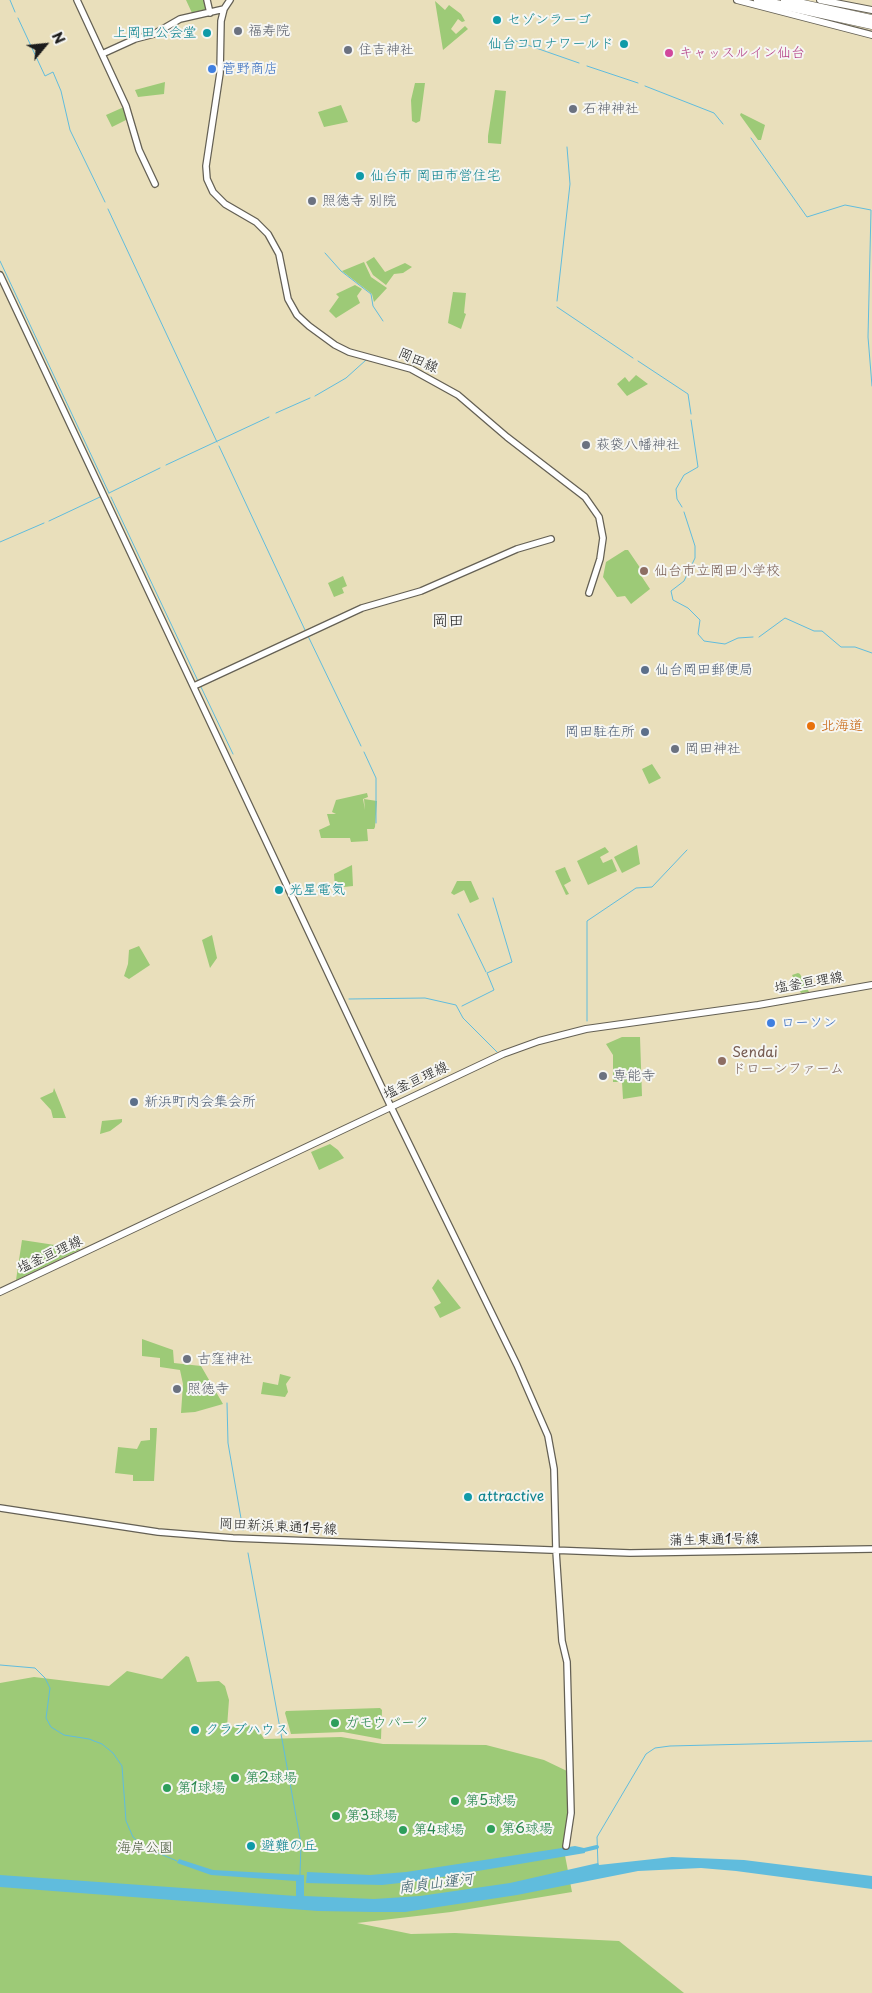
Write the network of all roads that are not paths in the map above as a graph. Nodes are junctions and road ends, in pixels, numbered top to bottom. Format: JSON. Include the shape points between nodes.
{"nodes":[{"id":1,"x":77,"y":0,"type":"edge"},
{"id":2,"x":207,"y":0,"type":"edge"},
{"id":3,"x":230,"y":0,"type":"edge"},
{"id":4,"x":737,"y":0,"type":"edge"},
{"id":5,"x":758,"y":0,"type":"edge"},
{"id":6,"x":785,"y":0,"type":"edge"},
{"id":7,"x":820,"y":0,"type":"edge"},
{"id":8,"x":224,"y":9,"type":"junction"},
{"id":9,"x":872,"y":10,"type":"edge"},
{"id":10,"x":210,"y":13,"type":"junction"},
{"id":11,"x":872,"y":19,"type":"edge"},
{"id":12,"x":872,"y":25,"type":"edge"},
{"id":13,"x":872,"y":35,"type":"edge"},
{"id":14,"x":102,"y":54,"type":"junction"},
{"id":15,"x":155,"y":184,"type":"dead end"},
{"id":16,"x":0,"y":275,"type":"edge"},
{"id":17,"x":551,"y":539,"type":"dead end"},
{"id":18,"x":589,"y":593,"type":"dead end"},
{"id":19,"x":194,"y":686,"type":"junction"},
{"id":20,"x":872,"y":985,"type":"edge"},
{"id":21,"x":391,"y":1107,"type":"junction"},
{"id":22,"x":0,"y":1292,"type":"edge"},
{"id":23,"x":0,"y":1508,"type":"edge"},
{"id":24,"x":872,"y":1549,"type":"edge"},
{"id":25,"x":556,"y":1551,"type":"junction"},
{"id":26,"x":566,"y":1846,"type":"dead end"}],
"edges":[{"from":1,"to":14,"type":"street"},
{"from":2,"to":10,"type":"street"},
{"from":3,"to":8,"type":"street"},
{"from":4,"to":13,"type":"main road"},
{"from":5,"to":12,"type":"highway"},
{"from":6,"to":11,"type":"highway"},
{"from":7,"to":9,"type":"main road"},
{"from":8,"to":10,"type":"street"},
{"from":8,"to":18,"type":"street","name":"岡田線","via":[[220,74],[206,166],[213,192],[225,204],[256,222],[274,243],[288,300],[309,326],[349,352],[411,369],[458,395],[506,437],[585,497],[599,518],[603,538]]},
{"from":10,"to":14,"type":"street","via":[[180,19],[154,34]]},
{"from":14,"to":15,"type":"street","via":[[126,106],[139,150]]},
{"from":16,"to":19,"type":"street"},
{"from":17,"to":19,"type":"street","via":[[517,549],[421,591],[362,608]]},
{"from":19,"to":21,"type":"street"},
{"from":20,"to":21,"type":"main road","name":"塩釜亘理線","via":[[565,1033],[503,1054]]},
{"from":21,"to":22,"type":"main road","name":"塩釜亘理線"},
{"from":21,"to":25,"type":"street","via":[[517,1365],[548,1436],[554,1469]]},
{"from":23,"to":25,"type":"street","name":"岡田新浜東通1号線","via":[[158,1532],[233,1538]]},
{"from":24,"to":25,"type":"street","name":"蒲生東通1号線","via":[[689,1553]]},
{"from":25,"to":26,"type":"street","via":[[562,1641],[567,1662],[571,1813]]}]}
